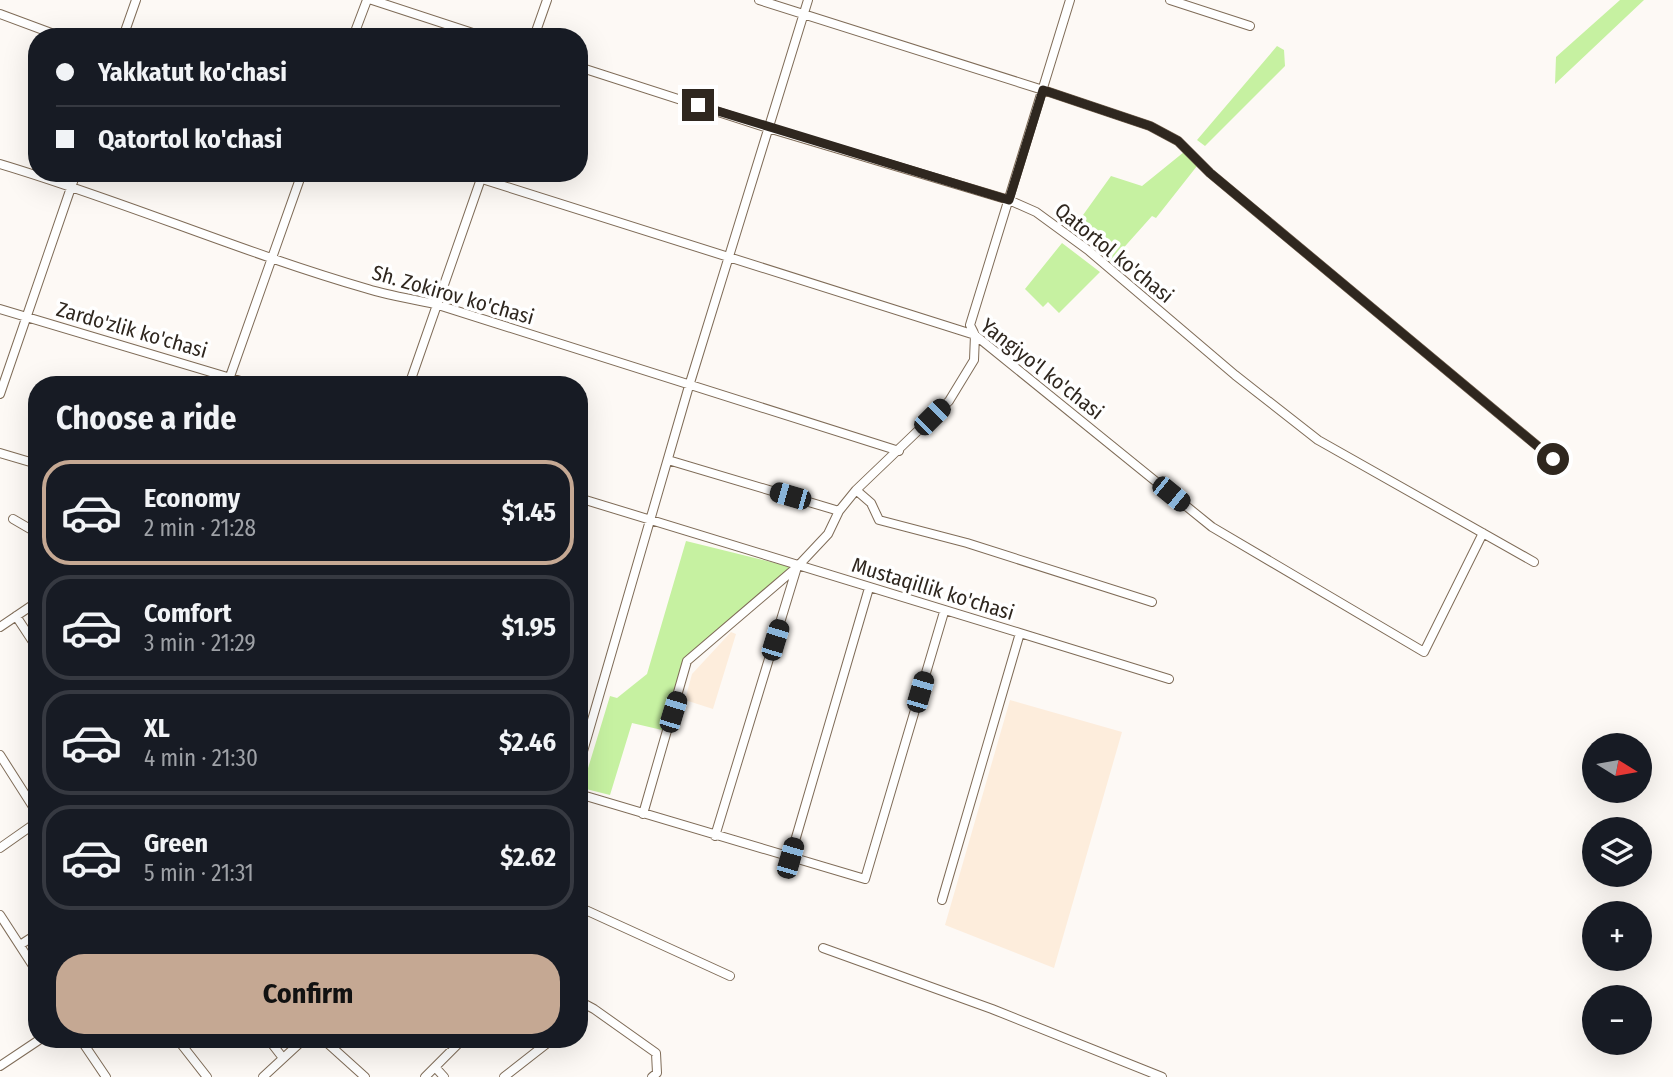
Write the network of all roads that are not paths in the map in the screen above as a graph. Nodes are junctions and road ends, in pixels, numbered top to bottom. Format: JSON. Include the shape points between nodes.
{"nodes":[{"id":1,"x":136,"y":0,"type":"edge"},
{"id":2,"x":369,"y":0,"type":"edge"},
{"id":3,"x":547,"y":0,"type":"edge"},
{"id":4,"x":759,"y":0,"type":"edge"},
{"id":5,"x":808,"y":0,"type":"edge"},
{"id":6,"x":1070,"y":0,"type":"edge"},
{"id":7,"x":1170,"y":0,"type":"edge"},
{"id":8,"x":0,"y":14,"type":"edge"},
{"id":9,"x":804,"y":14,"type":"junction"},
{"id":10,"x":1250,"y":26,"type":"dead end"},
{"id":11,"x":38,"y":28,"type":"edge"},
{"id":12,"x":126,"y":28,"type":"edge"},
{"id":13,"x":357,"y":28,"type":"edge"},
{"id":14,"x":457,"y":28,"type":"edge"},
{"id":15,"x":537,"y":28,"type":"edge"},
{"id":16,"x":588,"y":70,"type":"edge"},
{"id":17,"x":1043,"y":90,"type":"junction"},
{"id":18,"x":768,"y":128,"type":"junction"},
{"id":19,"x":0,"y":164,"type":"edge"},
{"id":20,"x":28,"y":172,"type":"edge"},
{"id":21,"x":62,"y":182,"type":"edge"},
{"id":22,"x":73,"y":182,"type":"edge"},
{"id":23,"x":299,"y":182,"type":"edge"},
{"id":24,"x":480,"y":182,"type":"edge"},
{"id":25,"x":500,"y":182,"type":"edge"},
{"id":26,"x":72,"y":185,"type":"junction"},
{"id":27,"x":1009,"y":200,"type":"junction"},
{"id":28,"x":729,"y":257,"type":"junction"},
{"id":29,"x":271,"y":259,"type":"junction"},
{"id":30,"x":435,"y":304,"type":"junction"},
{"id":31,"x":0,"y":309,"type":"edge"},
{"id":32,"x":27,"y":317,"type":"junction"},
{"id":33,"x":975,"y":335,"type":"junction"},
{"id":34,"x":212,"y":376,"type":"edge"},
{"id":35,"x":230,"y":376,"type":"edge"},
{"id":36,"x":412,"y":376,"type":"edge"},
{"id":37,"x":689,"y":386,"type":"junction"},
{"id":38,"x":0,"y":394,"type":"edge"},
{"id":39,"x":899,"y":451,"type":"junction"},
{"id":40,"x":0,"y":453,"type":"edge"},
{"id":41,"x":1553,"y":459,"type":"dead end"},
{"id":42,"x":668,"y":460,"type":"junction"},
{"id":43,"x":28,"y":461,"type":"edge"},
{"id":44,"x":856,"y":490,"type":"junction"},
{"id":45,"x":588,"y":501,"type":"edge"},
{"id":46,"x":839,"y":511,"type":"junction"},
{"id":47,"x":13,"y":519,"type":"dead end"},
{"id":48,"x":651,"y":521,"type":"junction"},
{"id":49,"x":28,"y":528,"type":"edge"},
{"id":50,"x":1483,"y":533,"type":"junction"},
{"id":51,"x":1534,"y":562,"type":"dead end"},
{"id":52,"x":797,"y":567,"type":"junction"},
{"id":53,"x":869,"y":588,"type":"junction"},
{"id":54,"x":1152,"y":602,"type":"dead end"},
{"id":55,"x":28,"y":608,"type":"edge"},
{"id":56,"x":944,"y":612,"type":"junction"},
{"id":57,"x":16,"y":616,"type":"junction"},
{"id":58,"x":0,"y":627,"type":"edge"},
{"id":59,"x":1020,"y":633,"type":"junction"},
{"id":60,"x":28,"y":634,"type":"edge"},
{"id":61,"x":1169,"y":679,"type":"dead end"},
{"id":62,"x":588,"y":734,"type":"edge"},
{"id":63,"x":0,"y":755,"type":"edge"},
{"id":64,"x":588,"y":797,"type":"edge"},
{"id":65,"x":28,"y":799,"type":"edge"},
{"id":66,"x":643,"y":814,"type":"junction"},
{"id":67,"x":28,"y":828,"type":"edge"},
{"id":68,"x":715,"y":836,"type":"junction"},
{"id":69,"x":0,"y":848,"type":"edge"},
{"id":70,"x":790,"y":858,"type":"junction"},
{"id":71,"x":942,"y":900,"type":"dead end"},
{"id":72,"x":588,"y":911,"type":"edge"},
{"id":73,"x":0,"y":915,"type":"edge"},
{"id":74,"x":28,"y":940,"type":"edge"},
{"id":75,"x":20,"y":945,"type":"junction"},
{"id":76,"x":823,"y":948,"type":"dead end"},
{"id":77,"x":28,"y":958,"type":"edge"},
{"id":78,"x":730,"y":976,"type":"dead end"},
{"id":79,"x":588,"y":1006,"type":"edge"},
{"id":80,"x":28,"y":1047,"type":"edge"},
{"id":81,"x":86,"y":1048,"type":"edge"},
{"id":82,"x":184,"y":1048,"type":"edge"},
{"id":83,"x":275,"y":1048,"type":"edge"},
{"id":84,"x":294,"y":1048,"type":"edge"},
{"id":85,"x":333,"y":1048,"type":"edge"},
{"id":86,"x":454,"y":1048,"type":"edge"},
{"id":87,"x":541,"y":1048,"type":"edge"},
{"id":88,"x":283,"y":1058,"type":"junction"},
{"id":89,"x":0,"y":1066,"type":"edge"},
{"id":90,"x":435,"y":1067,"type":"junction"},
{"id":91,"x":106,"y":1077,"type":"edge"},
{"id":92,"x":207,"y":1077,"type":"edge"},
{"id":93,"x":263,"y":1077,"type":"edge"},
{"id":94,"x":365,"y":1077,"type":"edge"},
{"id":95,"x":425,"y":1077,"type":"edge"},
{"id":96,"x":444,"y":1077,"type":"edge"},
{"id":97,"x":504,"y":1077,"type":"edge"},
{"id":98,"x":652,"y":1077,"type":"edge"},
{"id":99,"x":1162,"y":1077,"type":"edge"}],
"edges":[{"from":1,"to":12,"type":"street"},
{"from":2,"to":13,"type":"street"},
{"from":2,"to":14,"type":"street"},
{"from":3,"to":15,"type":"street"},
{"from":4,"to":9,"type":"street"},
{"from":5,"to":9,"type":"street"},
{"from":6,"to":17,"type":"street"},
{"from":7,"to":10,"type":"street"},
{"from":8,"to":11,"type":"street"},
{"from":9,"to":17,"type":"street"},
{"from":9,"to":18,"type":"street"},
{"from":16,"to":18,"type":"street","name":"Qatortol ko'chasi"},
{"from":17,"to":27,"type":"street"},
{"from":17,"to":41,"type":"street","via":[[1150,126],[1178,141],[1210,173]]},
{"from":18,"to":27,"type":"street","name":"Qatortol ko'chasi"},
{"from":18,"to":28,"type":"street"},
{"from":19,"to":20,"type":"street","name":"Sh. Zokirov ko'chasi"},
{"from":21,"to":26,"type":"street","name":"Sh. Zokirov ko'chasi"},
{"from":22,"to":26,"type":"street"},
{"from":23,"to":29,"type":"street"},
{"from":24,"to":30,"type":"street"},
{"from":25,"to":28,"type":"street","name":"Yangiyo'l ko'chasi"},
{"from":26,"to":29,"type":"street","name":"Sh. Zokirov ko'chasi"},
{"from":26,"to":32,"type":"street"},
{"from":27,"to":33,"type":"street","via":[[970,325]]},
{"from":27,"to":50,"type":"street","name":"Qatortol ko'chasi","via":[[1036,212],[1088,250],[1318,440]]},
{"from":28,"to":33,"type":"street","name":"Yangiyo'l ko'chasi"},
{"from":28,"to":37,"type":"street"},
{"from":29,"to":30,"type":"street","name":"Sh. Zokirov ko'chasi"},
{"from":29,"to":35,"type":"street"},
{"from":30,"to":36,"type":"street"},
{"from":30,"to":37,"type":"street","name":"Sh. Zokirov ko'chasi"},
{"from":31,"to":32,"type":"street","name":"Zardo'zlik ko'chasi"},
{"from":32,"to":34,"type":"street","name":"Zardo'zlik ko'chasi"},
{"from":32,"to":38,"type":"street"},
{"from":33,"to":39,"type":"street","via":[[974,360],[949,401]]},
{"from":33,"to":50,"type":"street","name":"Yangiyo'l ko'chasi","via":[[1212,527],[1424,652]]},
{"from":37,"to":39,"type":"street","name":"Sh. Zokirov ko'chasi"},
{"from":37,"to":42,"type":"street"},
{"from":39,"to":44,"type":"street"},
{"from":40,"to":43,"type":"street"},
{"from":42,"to":46,"type":"street"},
{"from":42,"to":48,"type":"street"},
{"from":44,"to":46,"type":"street"},
{"from":44,"to":54,"type":"street","via":[[871,503],[879,520]]},
{"from":45,"to":48,"type":"street"},
{"from":46,"to":52,"type":"street","via":[[828,534]]},
{"from":47,"to":49,"type":"street"},
{"from":48,"to":52,"type":"street","name":"Mustaqillik ko'chasi"},
{"from":48,"to":62,"type":"street"},
{"from":50,"to":51,"type":"street","name":"Qatortol ko'chasi"},
{"from":52,"to":53,"type":"street","name":"Mustaqillik ko'chasi"},
{"from":52,"to":66,"type":"street","via":[[687,661]]},
{"from":52,"to":68,"type":"street"},
{"from":53,"to":56,"type":"street","name":"Mustaqillik ko'chasi"},
{"from":53,"to":70,"type":"street"},
{"from":55,"to":57,"type":"street"},
{"from":56,"to":59,"type":"street","name":"Mustaqillik ko'chasi"},
{"from":56,"to":70,"type":"street","via":[[865,879]]},
{"from":57,"to":58,"type":"street"},
{"from":57,"to":60,"type":"street"},
{"from":59,"to":61,"type":"street"},
{"from":59,"to":71,"type":"street","name":"Mustaqillik ko'chasi"},
{"from":63,"to":65,"type":"street"},
{"from":64,"to":66,"type":"street"},
{"from":66,"to":68,"type":"street"},
{"from":67,"to":69,"type":"street"},
{"from":68,"to":70,"type":"street"},
{"from":72,"to":78,"type":"street"},
{"from":73,"to":75,"type":"street"},
{"from":74,"to":75,"type":"street"},
{"from":75,"to":77,"type":"street"},
{"from":76,"to":99,"type":"street"},
{"from":79,"to":98,"type":"street","via":[[656,1054],[657,1073]]},
{"from":80,"to":89,"type":"street"},
{"from":81,"to":91,"type":"street"},
{"from":82,"to":92,"type":"street"},
{"from":83,"to":88,"type":"street"},
{"from":84,"to":88,"type":"street"},
{"from":85,"to":94,"type":"street"},
{"from":86,"to":90,"type":"street"},
{"from":87,"to":97,"type":"street"},
{"from":88,"to":93,"type":"street"},
{"from":90,"to":95,"type":"street"},
{"from":90,"to":96,"type":"street"}]}
